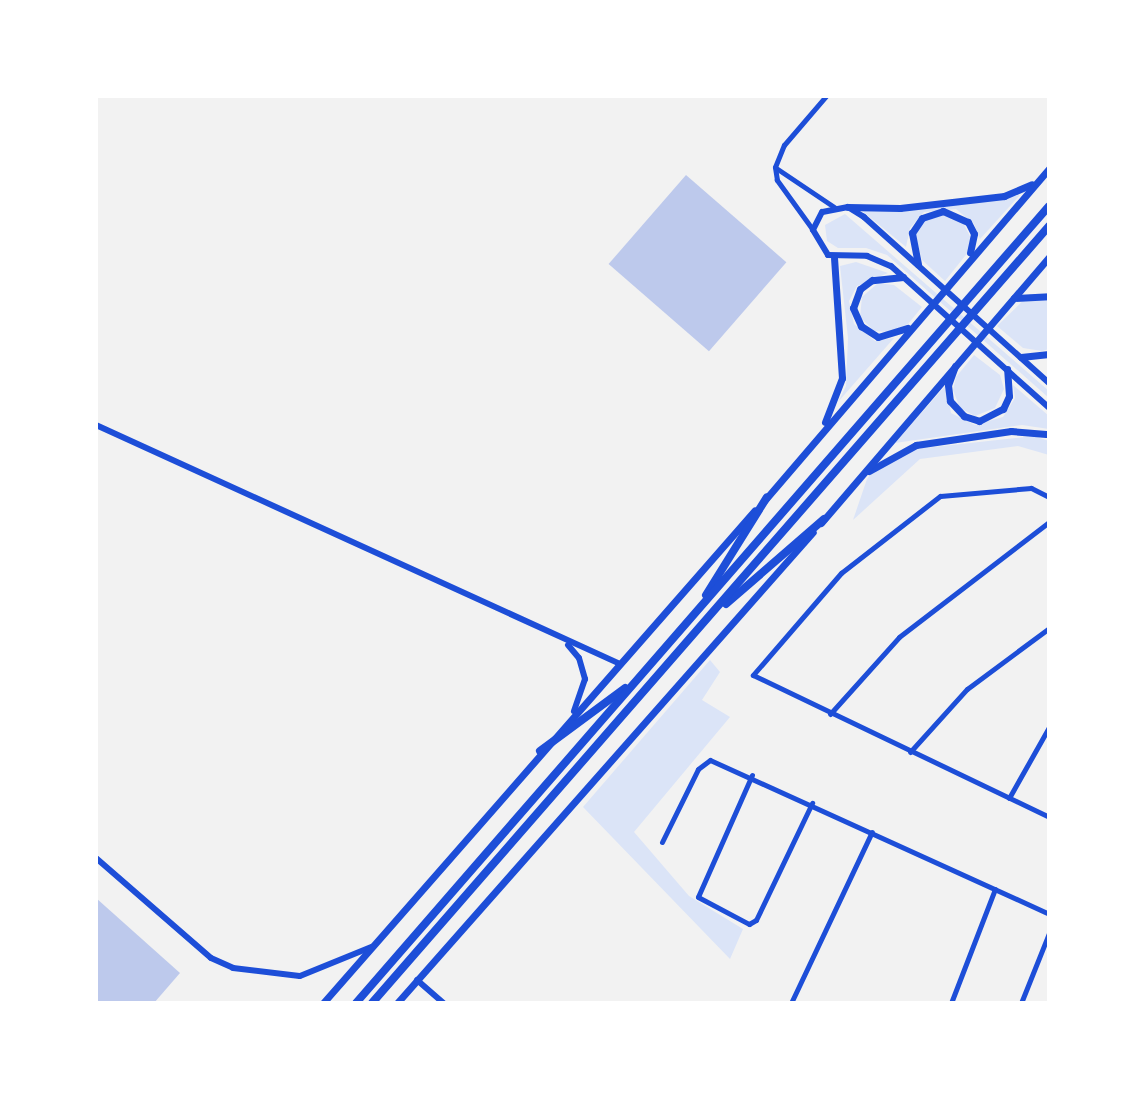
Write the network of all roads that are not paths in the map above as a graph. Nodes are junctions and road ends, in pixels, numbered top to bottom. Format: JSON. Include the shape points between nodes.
{"nodes":[{"id":1,"x":826,"y":96,"type":"edge"},
{"id":2,"x":775,"y":167,"type":"junction"},
{"id":3,"x":1049,"y":169,"type":"edge"},
{"id":4,"x":1038,"y":181,"type":"junction"},
{"id":5,"x":1049,"y":206,"type":"edge"},
{"id":6,"x":834,"y":207,"type":"junction"},
{"id":7,"x":848,"y":207,"type":"junction"},
{"id":8,"x":1049,"y":226,"type":"edge"},
{"id":9,"x":813,"y":230,"type":"junction"},
{"id":10,"x":1049,"y":257,"type":"edge"},
{"id":11,"x":834,"y":258,"type":"junction"},
{"id":12,"x":918,"y":264,"type":"junction"},
{"id":13,"x":959,"y":271,"type":"junction"},
{"id":14,"x":903,"y":277,"type":"junction"},
{"id":15,"x":1049,"y":296,"type":"edge"},
{"id":16,"x":1012,"y":299,"type":"junction"},
{"id":17,"x":910,"y":327,"type":"junction"},
{"id":18,"x":1049,"y":354,"type":"edge"},
{"id":19,"x":1021,"y":357,"type":"junction"},
{"id":20,"x":956,"y":362,"type":"junction"},
{"id":21,"x":1007,"y":369,"type":"junction"},
{"id":22,"x":1049,"y":383,"type":"edge"},
{"id":23,"x":1049,"y":408,"type":"edge"},
{"id":24,"x":96,"y":425,"type":"edge"},
{"id":25,"x":820,"y":431,"type":"junction"},
{"id":26,"x":1049,"y":434,"type":"edge"},
{"id":27,"x":852,"y":485,"type":"junction"},
{"id":28,"x":767,"y":497,"type":"junction"},
{"id":29,"x":1049,"y":497,"type":"edge"},
{"id":30,"x":824,"y":519,"type":"junction"},
{"id":31,"x":1049,"y":522,"type":"edge"},
{"id":32,"x":698,"y":609,"type":"junction"},
{"id":33,"x":709,"y":617,"type":"junction"},
{"id":34,"x":1049,"y":628,"type":"edge"},
{"id":35,"x":565,"y":642,"type":"junction"},
{"id":36,"x":618,"y":663,"type":"junction"},
{"id":37,"x":638,"y":678,"type":"junction"},
{"id":38,"x":574,"y":711,"type":"junction"},
{"id":39,"x":830,"y":714,"type":"junction"},
{"id":40,"x":1049,"y":727,"type":"edge"},
{"id":41,"x":540,"y":751,"type":"junction"},
{"id":42,"x":910,"y":752,"type":"junction"},
{"id":43,"x":752,"y":775,"type":"junction"},
{"id":44,"x":1009,"y":798,"type":"junction"},
{"id":45,"x":812,"y":803,"type":"junction"},
{"id":46,"x":1049,"y":817,"type":"edge"},
{"id":47,"x":872,"y":832,"type":"junction"},
{"id":48,"x":662,"y":842,"type":"dead end"},
{"id":49,"x":96,"y":858,"type":"edge"},
{"id":50,"x":995,"y":889,"type":"junction"},
{"id":51,"x":1049,"y":914,"type":"edge"},
{"id":52,"x":1049,"y":933,"type":"edge"},
{"id":53,"x":374,"y":945,"type":"junction"},
{"id":54,"x":417,"y":980,"type":"junction"},
{"id":55,"x":323,"y":1003,"type":"edge"},
{"id":56,"x":356,"y":1003,"type":"edge"},
{"id":57,"x":372,"y":1003,"type":"edge"},
{"id":58,"x":397,"y":1003,"type":"edge"},
{"id":59,"x":443,"y":1003,"type":"edge"},
{"id":60,"x":791,"y":1003,"type":"edge"},
{"id":61,"x":951,"y":1003,"type":"edge"},
{"id":62,"x":1021,"y":1003,"type":"edge"}],
"edges":[{"from":1,"to":2,"type":"street","via":[[784,145]]},
{"from":2,"to":6,"type":"street"},
{"from":2,"to":9,"type":"street","via":[[777,180]]},
{"from":3,"to":4,"type":"main road"},
{"from":4,"to":7,"type":"main road","via":[[1004,196],[900,208]]},
{"from":4,"to":13,"type":"main road"},
{"from":5,"to":32,"type":"highway"},
{"from":6,"to":7,"type":"street"},
{"from":6,"to":9,"type":"street","via":[[822,212]]},
{"from":7,"to":12,"type":"street"},
{"from":8,"to":33,"type":"highway"},
{"from":9,"to":11,"type":"street","via":[[820,247]]},
{"from":10,"to":16,"type":"main road"},
{"from":11,"to":14,"type":"street","via":[[879,259]]},
{"from":11,"to":25,"type":"main road","via":[[842,378]]},
{"from":12,"to":13,"type":"main road","via":[[912,233],[922,218],[943,211],[962,217],[974,234],[973,249]]},
{"from":12,"to":19,"type":"street"},
{"from":13,"to":17,"type":"main road"},
{"from":14,"to":17,"type":"main road","via":[[872,280],[860,289],[853,308],[861,326],[878,337]]},
{"from":14,"to":21,"type":"street"},
{"from":15,"to":16,"type":"main road"},
{"from":16,"to":20,"type":"main road"},
{"from":17,"to":25,"type":"main road"},
{"from":18,"to":19,"type":"main road"},
{"from":19,"to":22,"type":"street"},
{"from":20,"to":21,"type":"main road","via":[[948,385],[950,401],[964,416],[979,421],[1003,409],[1009,396]]},
{"from":20,"to":27,"type":"main road"},
{"from":21,"to":23,"type":"street"},
{"from":24,"to":35,"type":"street"},
{"from":25,"to":28,"type":"main road"},
{"from":26,"to":27,"type":"main road","via":[[1011,431],[916,445],[892,454]]},
{"from":27,"to":30,"type":"main road"},
{"from":28,"to":32,"type":"highway"},
{"from":28,"to":36,"type":"main road"},
{"from":29,"to":39,"type":"street","via":[[1031,488],[946,493],[832,582],[753,675]]},
{"from":30,"to":33,"type":"highway"},
{"from":30,"to":54,"type":"main road"},
{"from":31,"to":39,"type":"street","via":[[899,637]]},
{"from":32,"to":37,"type":"highway"},
{"from":33,"to":57,"type":"highway"},
{"from":34,"to":42,"type":"street","via":[[967,689]]},
{"from":35,"to":36,"type":"street"},
{"from":35,"to":38,"type":"street","via":[[579,658],[585,679]]},
{"from":36,"to":38,"type":"main road"},
{"from":37,"to":41,"type":"highway"},
{"from":37,"to":56,"type":"highway"},
{"from":38,"to":41,"type":"main road"},
{"from":39,"to":42,"type":"street"},
{"from":40,"to":44,"type":"street"},
{"from":41,"to":53,"type":"main road"},
{"from":42,"to":44,"type":"street"},
{"from":43,"to":45,"type":"street"},
{"from":43,"to":45,"type":"street","via":[[698,892],[700,901],[753,923]]},
{"from":43,"to":48,"type":"street","via":[[710,760],[702,764]]},
{"from":44,"to":46,"type":"street"},
{"from":45,"to":47,"type":"street"},
{"from":47,"to":50,"type":"street"},
{"from":47,"to":60,"type":"street"},
{"from":49,"to":53,"type":"street","via":[[211,958],[233,968],[300,976]]},
{"from":50,"to":51,"type":"street"},
{"from":50,"to":61,"type":"street"},
{"from":52,"to":62,"type":"street"},
{"from":53,"to":55,"type":"main road"},
{"from":54,"to":58,"type":"main road"},
{"from":54,"to":59,"type":"street"}]}
